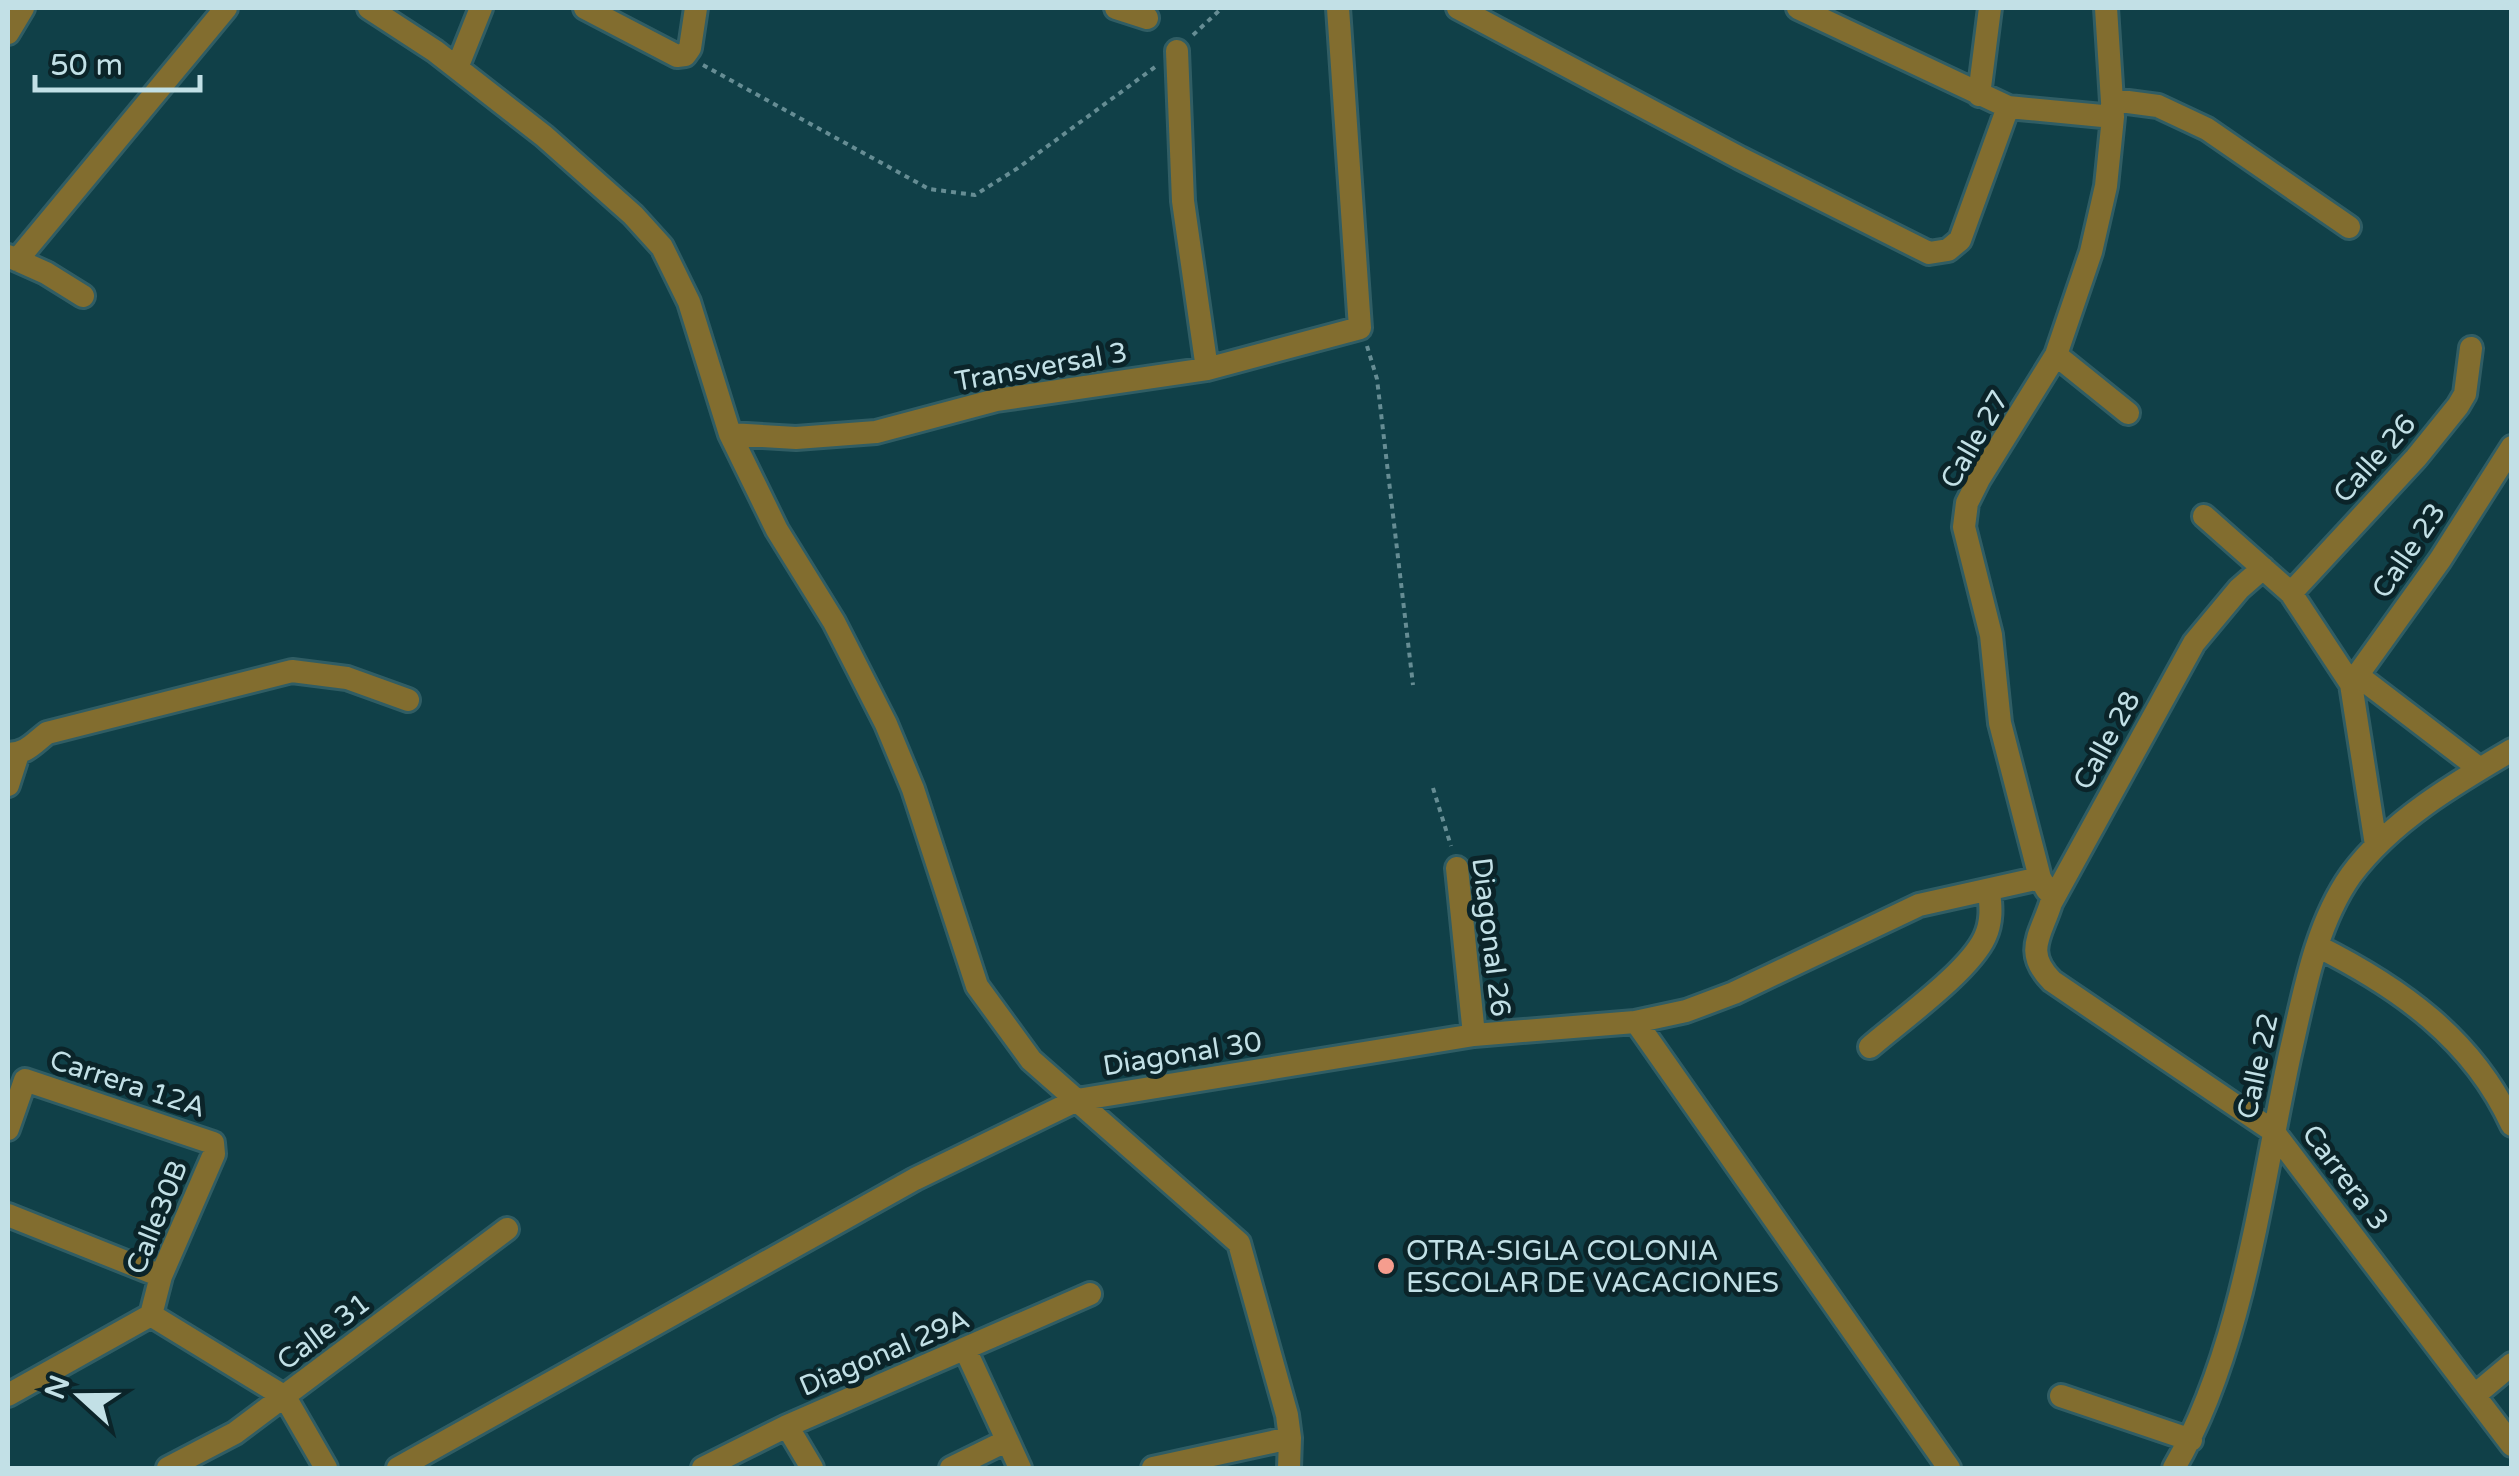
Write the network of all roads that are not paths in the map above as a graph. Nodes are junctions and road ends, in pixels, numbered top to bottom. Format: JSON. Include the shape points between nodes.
{"nodes":[{"id":1,"x":23,"y":8,"type":"edge"},
{"id":2,"x":226,"y":8,"type":"edge"},
{"id":3,"x":369,"y":8,"type":"edge"},
{"id":4,"x":481,"y":8,"type":"edge"},
{"id":5,"x":696,"y":8,"type":"edge"},
{"id":6,"x":1116,"y":8,"type":"edge"},
{"id":7,"x":1338,"y":8,"type":"edge"},
{"id":8,"x":1458,"y":8,"type":"edge"},
{"id":9,"x":1798,"y":8,"type":"edge"},
{"id":10,"x":1990,"y":8,"type":"edge"},
{"id":11,"x":2106,"y":8,"type":"edge"},
{"id":12,"x":590,"y":9,"type":"edge"},
{"id":13,"x":1148,"y":18,"type":"dead end"},
{"id":14,"x":8,"y":32,"type":"edge"},
{"id":15,"x":1177,"y":51,"type":"road end"},
{"id":16,"x":457,"y":68,"type":"junction"},
{"id":17,"x":1979,"y":95,"type":"junction"},
{"id":18,"x":2008,"y":107,"type":"junction"},
{"id":19,"x":2113,"y":109,"type":"junction"},
{"id":20,"x":2349,"y":227,"type":"dead end"},
{"id":21,"x":12,"y":258,"type":"edge"},
{"id":22,"x":84,"y":296,"type":"dead end"},
{"id":23,"x":2471,"y":348,"type":"dead end"},
{"id":24,"x":2056,"y":355,"type":"junction"},
{"id":25,"x":1206,"y":369,"type":"junction"},
{"id":26,"x":2128,"y":413,"type":"dead end"},
{"id":27,"x":730,"y":434,"type":"junction"},
{"id":28,"x":2512,"y":447,"type":"edge"},
{"id":29,"x":2204,"y":516,"type":"dead end"},
{"id":30,"x":2263,"y":568,"type":"junction"},
{"id":31,"x":2292,"y":593,"type":"junction"},
{"id":32,"x":2354,"y":679,"type":"junction"},
{"id":33,"x":408,"y":700,"type":"dead end"},
{"id":34,"x":2511,"y":751,"type":"edge"},
{"id":35,"x":13,"y":754,"type":"edge"},
{"id":36,"x":2480,"y":768,"type":"junction"},
{"id":37,"x":8,"y":785,"type":"edge"},
{"id":38,"x":2376,"y":845,"type":"junction"},
{"id":39,"x":1458,"y":868,"type":"road end"},
{"id":40,"x":2040,"y":878,"type":"junction"},
{"id":41,"x":1989,"y":891,"type":"junction"},
{"id":42,"x":2051,"y":903,"type":"junction"},
{"id":43,"x":2317,"y":946,"type":"junction"},
{"id":44,"x":2037,"y":960,"type":"joint"},
{"id":45,"x":1636,"y":1022,"type":"junction"},
{"id":46,"x":1474,"y":1035,"type":"junction"},
{"id":47,"x":1870,"y":1047,"type":"dead end"},
{"id":48,"x":1077,"y":1100,"type":"junction"},
{"id":49,"x":2512,"y":1125,"type":"edge"},
{"id":50,"x":8,"y":1129,"type":"edge"},
{"id":51,"x":2273,"y":1132,"type":"junction"},
{"id":52,"x":213,"y":1143,"type":"joint"},
{"id":53,"x":8,"y":1215,"type":"edge"},
{"id":54,"x":506,"y":1230,"type":"dead end"},
{"id":55,"x":161,"y":1276,"type":"junction"},
{"id":56,"x":1090,"y":1294,"type":"dead end"},
{"id":57,"x":150,"y":1315,"type":"junction"},
{"id":58,"x":966,"y":1350,"type":"junction"},
{"id":59,"x":2512,"y":1364,"type":"edge"},
{"id":60,"x":8,"y":1395,"type":"edge"},
{"id":61,"x":2475,"y":1395,"type":"junction"},
{"id":62,"x":2062,"y":1396,"type":"dead end"},
{"id":63,"x":285,"y":1397,"type":"junction"},
{"id":64,"x":787,"y":1426,"type":"junction"},
{"id":65,"x":1290,"y":1438,"type":"junction"},
{"id":66,"x":2191,"y":1440,"type":"junction"},
{"id":67,"x":1006,"y":1441,"type":"junction"},
{"id":68,"x":2512,"y":1445,"type":"edge"},
{"id":69,"x":168,"y":1468,"type":"edge"},
{"id":70,"x":326,"y":1468,"type":"edge"},
{"id":71,"x":398,"y":1468,"type":"edge"},
{"id":72,"x":703,"y":1468,"type":"edge"},
{"id":73,"x":812,"y":1468,"type":"edge"},
{"id":74,"x":952,"y":1468,"type":"edge"},
{"id":75,"x":1020,"y":1468,"type":"edge"},
{"id":76,"x":1154,"y":1468,"type":"edge"},
{"id":77,"x":1289,"y":1468,"type":"edge"},
{"id":78,"x":1949,"y":1468,"type":"edge"},
{"id":79,"x":2174,"y":1468,"type":"edge"}],
"edges":[{"from":1,"to":14,"type":"street"},
{"from":2,"to":21,"type":"street"},
{"from":3,"to":16,"type":"street"},
{"from":4,"to":16,"type":"street"},
{"from":5,"to":12,"type":"street","via":[[690,48],[678,56]]},
{"from":6,"to":13,"type":"street"},
{"from":7,"to":25,"type":"street","name":"Transversal 3","via":[[1360,328]]},
{"from":8,"to":18,"type":"street","via":[[1929,253],[1960,240]]},
{"from":9,"to":17,"type":"street"},
{"from":10,"to":17,"type":"street"},
{"from":11,"to":19,"type":"street","name":"Calle 27"},
{"from":15,"to":25,"type":"street","via":[[1183,202]]},
{"from":16,"to":27,"type":"street","via":[[544,136],[662,247],[689,302]]},
{"from":17,"to":18,"type":"street"},
{"from":18,"to":19,"type":"street"},
{"from":19,"to":20,"type":"street","via":[[2158,106],[2206,129]]},
{"from":19,"to":24,"type":"street","name":"Calle 27","via":[[2091,252]]},
{"from":21,"to":22,"type":"street"},
{"from":23,"to":31,"type":"street","name":"Calle 26","via":[[2458,406]]},
{"from":24,"to":26,"type":"street"},
{"from":24,"to":40,"type":"street","name":"Calle 27","via":[[1979,480],[1964,526],[1990,635],[2000,722]]},
{"from":25,"to":27,"type":"street","name":"Transversal 3","via":[[996,400],[876,432]]},
{"from":27,"to":48,"type":"street","via":[[886,724],[977,986],[1031,1060]]},
{"from":28,"to":32,"type":"street","name":"Calle 23"},
{"from":29,"to":30,"type":"street"},
{"from":30,"to":31,"type":"street"},
{"from":30,"to":42,"type":"street","name":"Calle 28","via":[[2194,642]]},
{"from":31,"to":32,"type":"street"},
{"from":32,"to":36,"type":"street"},
{"from":32,"to":38,"type":"street"},
{"from":33,"to":35,"type":"street","via":[[346,678],[292,670],[47,733]]},
{"from":34,"to":36,"type":"street","name":"Calle 22"},
{"from":35,"to":37,"type":"street"},
{"from":36,"to":38,"type":"street","name":"Calle 22"},
{"from":38,"to":43,"type":"street","name":"Calle 22","via":[[2350,877]]},
{"from":39,"to":46,"type":"street","name":"Diagonal 26"},
{"from":40,"to":41,"type":"street","name":"Diagonal 30"},
{"from":40,"to":42,"type":"street","name":"Calle 27"},
{"from":41,"to":45,"type":"street","name":"Diagonal 30","via":[[1919,905],[1734,994]]},
{"from":41,"to":47,"type":"street","via":[[1992,912],[1970,960]]},
{"from":42,"to":44,"type":"street","name":"Calle 28","via":[[2035,947]]},
{"from":43,"to":49,"type":"street","via":[[2415,1003],[2488,1078]]},
{"from":43,"to":51,"type":"street","name":"Calle 22"},
{"from":44,"to":51,"type":"street","name":"Carrera 3","via":[[2052,981]]},
{"from":45,"to":46,"type":"street","name":"Diagonal 30"},
{"from":45,"to":78,"type":"street"},
{"from":46,"to":48,"type":"street","name":"Diagonal 30"},
{"from":48,"to":65,"type":"street","via":[[1239,1242]]},
{"from":48,"to":71,"type":"street","name":"Diagonal 30","via":[[915,1178]]},
{"from":50,"to":52,"type":"street","name":"Carrera 12A","via":[[25,1080]]},
{"from":51,"to":61,"type":"street","name":"Carrera 3"},
{"from":51,"to":66,"type":"street","name":"Calle 22","via":[[2232,1331]]},
{"from":52,"to":55,"type":"street","name":"Calle30B"},
{"from":53,"to":55,"type":"street"},
{"from":54,"to":63,"type":"street","name":"Calle 31"},
{"from":55,"to":57,"type":"street","name":"Calle30B"},
{"from":56,"to":58,"type":"street","name":"Diagonal 29A"},
{"from":57,"to":60,"type":"street"},
{"from":57,"to":63,"type":"street"},
{"from":58,"to":64,"type":"street","name":"Diagonal 29A"},
{"from":58,"to":67,"type":"street"},
{"from":59,"to":61,"type":"street"},
{"from":61,"to":68,"type":"street","name":"Carrera 3"},
{"from":62,"to":66,"type":"street"},
{"from":63,"to":69,"type":"street","name":"Calle 31"},
{"from":63,"to":70,"type":"street"},
{"from":64,"to":72,"type":"street","name":"Diagonal 29A"},
{"from":64,"to":73,"type":"street"},
{"from":65,"to":76,"type":"street"},
{"from":65,"to":77,"type":"street"},
{"from":66,"to":79,"type":"street","name":"Calle 22"},
{"from":67,"to":74,"type":"street"},
{"from":67,"to":75,"type":"street"}]}
